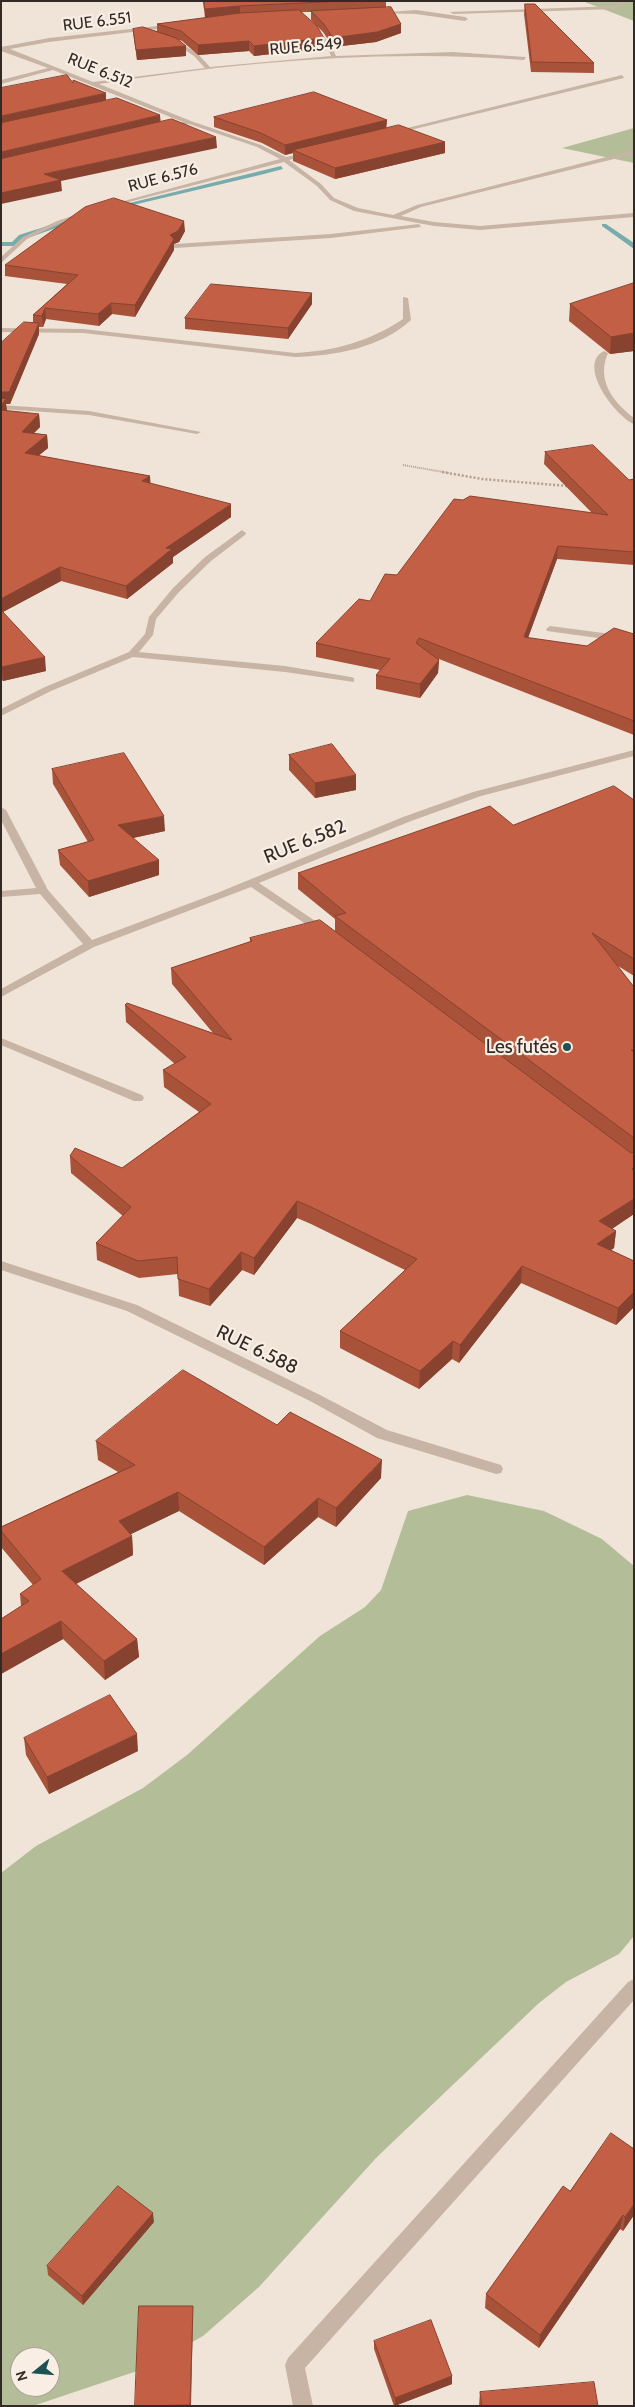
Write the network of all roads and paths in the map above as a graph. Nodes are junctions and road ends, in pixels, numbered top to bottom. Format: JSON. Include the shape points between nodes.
{"nodes":[{"id":1,"x":623,"y":1,"type":"edge"},
{"id":2,"x":416,"y":12,"type":"junction"},
{"id":3,"x":374,"y":14,"type":"edge"},
{"id":4,"x":465,"y":19,"type":"dead end"},
{"id":5,"x":307,"y":23,"type":"edge"},
{"id":6,"x":179,"y":24,"type":"edge"},
{"id":7,"x":132,"y":30,"type":"junction"},
{"id":8,"x":151,"y":34,"type":"edge"},
{"id":9,"x":167,"y":38,"type":"edge"},
{"id":10,"x":2,"y":48,"type":"edge"},
{"id":11,"x":334,"y":56,"type":"junction"},
{"id":12,"x":524,"y":58,"type":"dead end"},
{"id":13,"x":55,"y":68,"type":"junction"},
{"id":14,"x":210,"y":69,"type":"junction"},
{"id":15,"x":622,"y":77,"type":"dead end"},
{"id":16,"x":1,"y":82,"type":"edge"},
{"id":17,"x":92,"y":84,"type":"junction"},
{"id":18,"x":137,"y":100,"type":"junction"},
{"id":19,"x":119,"y":104,"type":"edge"},
{"id":20,"x":190,"y":122,"type":"junction"},
{"id":21,"x":172,"y":127,"type":"edge"},
{"id":22,"x":390,"y":133,"type":"edge"},
{"id":23,"x":313,"y":152,"type":"edge"},
{"id":24,"x":634,"y":152,"type":"edge"},
{"id":25,"x":284,"y":159,"type":"junction"},
{"id":26,"x":99,"y":209,"type":"edge"},
{"id":27,"x":91,"y":212,"type":"edge"},
{"id":28,"x":634,"y":215,"type":"edge"},
{"id":29,"x":393,"y":217,"type":"junction"},
{"id":30,"x":434,"y":224,"type":"junction"},
{"id":31,"x":174,"y":246,"type":"edge"},
{"id":32,"x":1,"y":261,"type":"edge"},
{"id":33,"x":405,"y":298,"type":"dead end"},
{"id":34,"x":1,"y":330,"type":"edge"},
{"id":35,"x":604,"y":353,"type":"edge"},
{"id":36,"x":1,"y":406,"type":"edge"},
{"id":37,"x":634,"y":422,"type":"edge"},
{"id":38,"x":197,"y":432,"type":"dead end"},
{"id":39,"x":403,"y":464,"type":"dead end"},
{"id":40,"x":574,"y":486,"type":"edge"},
{"id":41,"x":242,"y":533,"type":"dead end"},
{"id":42,"x":550,"y":629,"type":"dead end"},
{"id":43,"x":634,"y":640,"type":"edge"},
{"id":44,"x":132,"y":654,"type":"junction"},
{"id":45,"x":351,"y":680,"type":"dead end"},
{"id":46,"x":1,"y":713,"type":"edge"},
{"id":47,"x":634,"y":753,"type":"edge"},
{"id":48,"x":1,"y":810,"type":"edge"},
{"id":49,"x":251,"y":882,"type":"junction"},
{"id":50,"x":43,"y":891,"type":"junction"},
{"id":51,"x":1,"y":894,"type":"edge"},
{"id":52,"x":332,"y":938,"type":"edge"},
{"id":53,"x":90,"y":944,"type":"junction"},
{"id":54,"x":1,"y":994,"type":"edge"},
{"id":55,"x":1,"y":1041,"type":"edge"},
{"id":56,"x":138,"y":1098,"type":"dead end"},
{"id":57,"x":1,"y":1265,"type":"edge"},
{"id":58,"x":496,"y":1469,"type":"dead end"},
{"id":59,"x":634,"y":1986,"type":"edge"},
{"id":60,"x":303,"y":2406,"type":"edge"}],
"edges":[{"from":1,"to":2,"type":"street","via":[[617,7],[581,9]]},
{"from":2,"to":3,"type":"street"},
{"from":2,"to":4,"type":"street"},
{"from":5,"to":11,"type":"street"},
{"from":6,"to":7,"type":"street","name":"RUE 6.551"},
{"from":7,"to":8,"type":"street"},
{"from":7,"to":10,"type":"street","name":"RUE 6.551"},
{"from":9,"to":14,"type":"street","via":[[196,55]]},
{"from":10,"to":13,"type":"street","name":"RUE 6.512"},
{"from":11,"to":12,"type":"street","name":"RUE 6.549","via":[[423,53]]},
{"from":11,"to":14,"type":"street","name":"RUE 6.549"},
{"from":13,"to":16,"type":"street"},
{"from":13,"to":17,"type":"street","name":"RUE 6.512"},
{"from":14,"to":17,"type":"street","name":"RUE 6.549"},
{"from":15,"to":22,"type":"street"},
{"from":17,"to":18,"type":"street","name":"RUE 6.512"},
{"from":18,"to":19,"type":"street"},
{"from":18,"to":20,"type":"street","name":"RUE 6.512"},
{"from":20,"to":21,"type":"street"},
{"from":20,"to":25,"type":"street","name":"RUE 6.512","via":[[259,146]]},
{"from":23,"to":25,"type":"street","name":"RUE 6.576"},
{"from":24,"to":29,"type":"street","via":[[419,206]]},
{"from":25,"to":26,"type":"street","name":"RUE 6.576"},
{"from":25,"to":29,"type":"street","name":"RUE 6.512","via":[[332,199],[356,210]]},
{"from":27,"to":32,"type":"street","via":[[25,238]]},
{"from":28,"to":30,"type":"street","via":[[480,228]]},
{"from":29,"to":30,"type":"street","name":"RUE 6.512"},
{"from":30,"to":31,"type":"street","via":[[331,236]]},
{"from":33,"to":34,"type":"street","via":[[407,320],[394,330],[361,345],[322,355],[296,355],[82,331]]},
{"from":35,"to":37,"type":"street","via":[[599,360],[598,374],[603,387],[613,403]]},
{"from":36,"to":38,"type":"street","via":[[89,413]]},
{"from":39,"to":40,"type":"path","via":[[482,479]]},
{"from":41,"to":44,"type":"street","via":[[208,559],[176,590],[152,619],[149,636]]},
{"from":42,"to":43,"type":"street"},
{"from":44,"to":45,"type":"street","via":[[285,669]]},
{"from":44,"to":46,"type":"street","via":[[48,689]]},
{"from":47,"to":49,"type":"street","name":"RUE 6.582","via":[[477,794]]},
{"from":48,"to":50,"type":"street"},
{"from":49,"to":52,"type":"street"},
{"from":49,"to":53,"type":"street","name":"RUE 6.582"},
{"from":50,"to":51,"type":"street"},
{"from":50,"to":53,"type":"street"},
{"from":53,"to":54,"type":"street","name":"RUE 6.582"},
{"from":55,"to":56,"type":"street"},
{"from":57,"to":58,"type":"street","name":"RUE 6.588","via":[[132,1308],[382,1434]]},
{"from":59,"to":60,"type":"street","via":[[295,2365]]}]}
